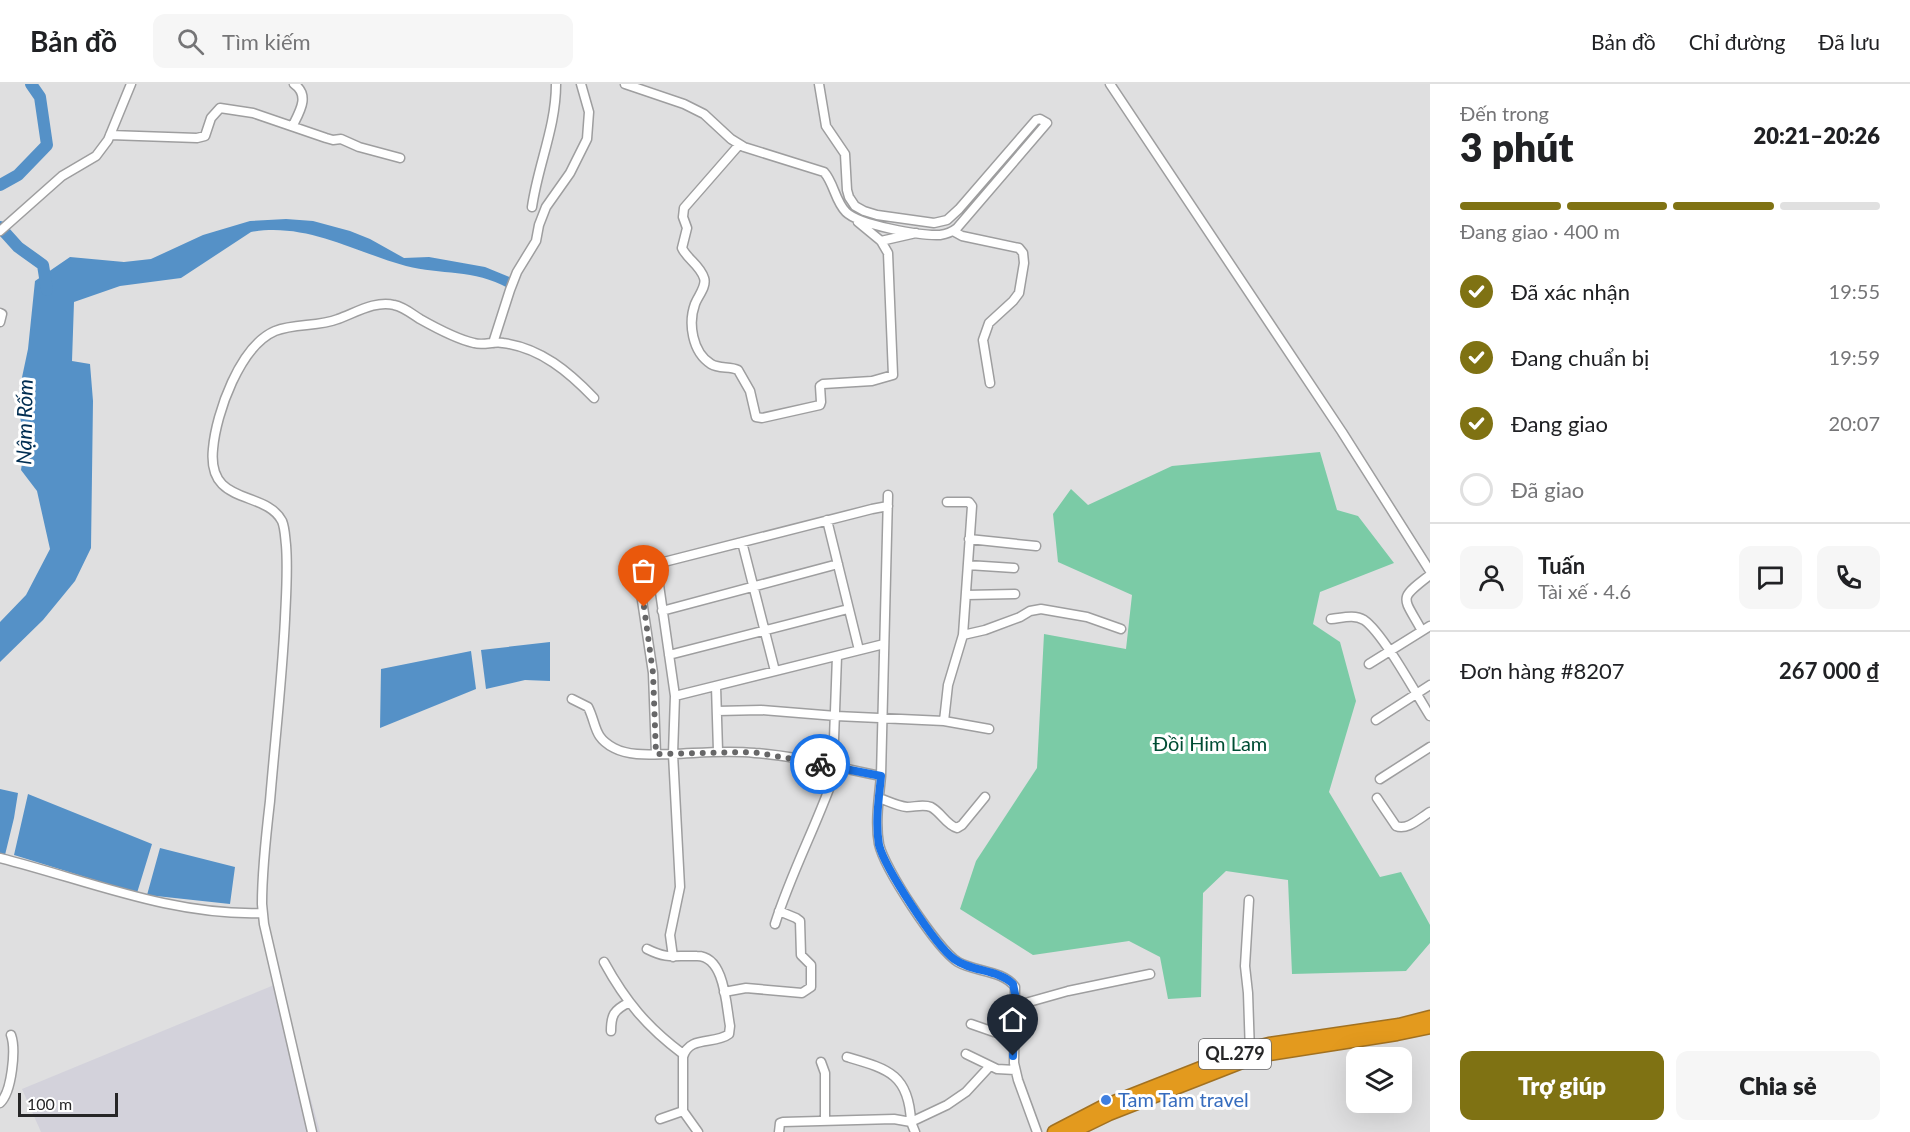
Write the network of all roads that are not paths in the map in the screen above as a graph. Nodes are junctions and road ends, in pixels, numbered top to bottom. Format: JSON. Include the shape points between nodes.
{"nodes":[{"id":1,"x":131,"y":84,"type":"edge"},
{"id":2,"x":294,"y":84,"type":"edge"},
{"id":3,"x":556,"y":84,"type":"edge"},
{"id":4,"x":580,"y":84,"type":"edge"},
{"id":5,"x":625,"y":84,"type":"edge"},
{"id":6,"x":819,"y":84,"type":"edge"},
{"id":7,"x":1110,"y":84,"type":"edge"},
{"id":8,"x":293,"y":125,"type":"junction"},
{"id":9,"x":110,"y":135,"type":"junction"},
{"id":10,"x":739,"y":145,"type":"junction"},
{"id":11,"x":400,"y":158,"type":"dead end"},
{"id":12,"x":840,"y":187,"type":"junction"},
{"id":13,"x":532,"y":207,"type":"dead end"},
{"id":14,"x":855,"y":219,"type":"junction"},
{"id":15,"x":0,"y":231,"type":"edge"},
{"id":16,"x":952,"y":231,"type":"junction"},
{"id":17,"x":918,"y":232,"type":"junction"},
{"id":18,"x":881,"y":241,"type":"junction"},
{"id":19,"x":0,"y":313,"type":"edge"},
{"id":20,"x":0,"y":322,"type":"edge"},
{"id":21,"x":494,"y":343,"type":"junction"},
{"id":22,"x":990,"y":383,"type":"dead end"},
{"id":23,"x":594,"y":398,"type":"dead end"},
{"id":24,"x":888,"y":495,"type":"dead end"},
{"id":25,"x":947,"y":502,"type":"dead end"},
{"id":26,"x":888,"y":506,"type":"junction"},
{"id":27,"x":827,"y":520,"type":"junction"},
{"id":28,"x":969,"y":539,"type":"junction"},
{"id":29,"x":742,"y":542,"type":"junction"},
{"id":30,"x":1036,"y":546,"type":"dead end"},
{"id":31,"x":635,"y":554,"type":"dead end"},
{"id":32,"x":838,"y":564,"type":"junction"},
{"id":33,"x":968,"y":566,"type":"junction"},
{"id":34,"x":1014,"y":568,"type":"dead end"},
{"id":35,"x":1430,"y":573,"type":"edge"},
{"id":36,"x":752,"y":587,"type":"junction"},
{"id":37,"x":1015,"y":594,"type":"dead end"},
{"id":38,"x":966,"y":595,"type":"junction"},
{"id":39,"x":848,"y":609,"type":"junction"},
{"id":40,"x":662,"y":611,"type":"junction"},
{"id":41,"x":1331,"y":619,"type":"dead end"},
{"id":42,"x":1426,"y":628,"type":"edge"},
{"id":43,"x":1121,"y":629,"type":"dead end"},
{"id":44,"x":764,"y":631,"type":"junction"},
{"id":45,"x":963,"y":635,"type":"junction"},
{"id":46,"x":884,"y":644,"type":"junction"},
{"id":47,"x":859,"y":650,"type":"junction"},
{"id":48,"x":1390,"y":651,"type":"junction"},
{"id":49,"x":669,"y":655,"type":"junction"},
{"id":50,"x":837,"y":656,"type":"junction"},
{"id":51,"x":1369,"y":664,"type":"dead end"},
{"id":52,"x":775,"y":671,"type":"junction"},
{"id":53,"x":1430,"y":685,"type":"edge"},
{"id":54,"x":716,"y":686,"type":"junction"},
{"id":55,"x":1416,"y":694,"type":"junction"},
{"id":56,"x":675,"y":696,"type":"junction"},
{"id":57,"x":572,"y":699,"type":"dead end"},
{"id":58,"x":717,"y":711,"type":"junction"},
{"id":59,"x":1430,"y":716,"type":"edge"},
{"id":60,"x":836,"y":717,"type":"junction"},
{"id":61,"x":882,"y":719,"type":"junction"},
{"id":62,"x":1376,"y":720,"type":"dead end"},
{"id":63,"x":944,"y":721,"type":"junction"},
{"id":64,"x":989,"y":729,"type":"dead end"},
{"id":65,"x":1430,"y":747,"type":"edge"},
{"id":66,"x":718,"y":752,"type":"junction"},
{"id":67,"x":656,"y":754,"type":"junction"},
{"id":68,"x":673,"y":754,"type":"junction"},
{"id":69,"x":835,"y":767,"type":"junction"},
{"id":70,"x":881,"y":776,"type":"junction"},
{"id":71,"x":1380,"y":779,"type":"dead end"},
{"id":72,"x":986,"y":797,"type":"dead end"},
{"id":73,"x":879,"y":798,"type":"junction"},
{"id":74,"x":1377,"y":798,"type":"dead end"},
{"id":75,"x":1430,"y":812,"type":"edge"},
{"id":76,"x":0,"y":858,"type":"edge"},
{"id":77,"x":1249,"y":900,"type":"dead end"},
{"id":78,"x":779,"y":911,"type":"junction"},
{"id":79,"x":262,"y":913,"type":"junction"},
{"id":80,"x":775,"y":924,"type":"dead end"},
{"id":81,"x":646,"y":949,"type":"dead end"},
{"id":82,"x":674,"y":957,"type":"junction"},
{"id":83,"x":604,"y":962,"type":"dead end"},
{"id":84,"x":1150,"y":974,"type":"dead end"},
{"id":85,"x":724,"y":992,"type":"junction"},
{"id":86,"x":628,"y":1003,"type":"junction"},
{"id":87,"x":1015,"y":1006,"type":"junction"},
{"id":88,"x":1430,"y":1017,"type":"edge"},
{"id":89,"x":971,"y":1024,"type":"dead end"},
{"id":90,"x":1430,"y":1027,"type":"edge"},
{"id":91,"x":611,"y":1031,"type":"dead end"},
{"id":92,"x":1014,"y":1034,"type":"junction"},
{"id":93,"x":11,"y":1035,"type":"dead end"},
{"id":94,"x":683,"y":1054,"type":"junction"},
{"id":95,"x":966,"y":1054,"type":"dead end"},
{"id":96,"x":1250,"y":1054,"type":"junction"},
{"id":97,"x":847,"y":1057,"type":"dead end"},
{"id":98,"x":821,"y":1062,"type":"dead end"},
{"id":99,"x":990,"y":1066,"type":"junction"},
{"id":100,"x":1015,"y":1070,"type":"junction"},
{"id":101,"x":0,"y":1103,"type":"edge"},
{"id":102,"x":683,"y":1111,"type":"junction"},
{"id":103,"x":660,"y":1119,"type":"dead end"},
{"id":104,"x":825,"y":1120,"type":"junction"},
{"id":105,"x":911,"y":1122,"type":"junction"},
{"id":106,"x":312,"y":1132,"type":"edge"},
{"id":107,"x":698,"y":1132,"type":"edge"},
{"id":108,"x":778,"y":1132,"type":"edge"},
{"id":109,"x":915,"y":1132,"type":"edge"},
{"id":110,"x":1037,"y":1132,"type":"edge"},
{"id":111,"x":1054,"y":1132,"type":"edge"},
{"id":112,"x":1072,"y":1132,"type":"edge"}],
"edges":[{"from":1,"to":9,"type":"street"},
{"from":2,"to":8,"type":"street","via":[[301,89],[303,98]]},
{"from":3,"to":13,"type":"street","via":[[553,116]]},
{"from":4,"to":21,"type":"street","via":[[589,112],[587,139],[546,207],[536,241],[510,290]]},
{"from":5,"to":10,"type":"street","via":[[692,107]]},
{"from":6,"to":12,"type":"street","via":[[826,126],[845,154]]},
{"from":7,"to":35,"type":"street","via":[[1342,432]]},
{"from":8,"to":9,"type":"street","via":[[220,108],[211,118],[205,136],[197,138]]},
{"from":8,"to":11,"type":"street"},
{"from":9,"to":15,"type":"street","via":[[96,156],[62,176]]},
{"from":10,"to":12,"type":"street","via":[[820,170]]},
{"from":10,"to":18,"type":"street","via":[[684,208],[687,228],[681,248],[705,280],[694,309],[697,348],[712,365],[738,370],[750,391],[756,417],[820,405],[823,384],[872,381],[893,375],[889,268],[887,249]]},
{"from":12,"to":14,"type":"street","via":[[842,207]]},
{"from":12,"to":16,"type":"street","via":[[864,212],[909,220],[947,220],[1036,120],[1047,123]]},
{"from":14,"to":17,"type":"street"},
{"from":14,"to":18,"type":"street"},
{"from":16,"to":17,"type":"street","via":[[942,235]]},
{"from":16,"to":22,"type":"street","via":[[1019,248],[1024,258],[1019,293],[989,323],[982,340]]},
{"from":17,"to":18,"type":"street"},
{"from":19,"to":20,"type":"street"},
{"from":21,"to":23,"type":"street","via":[[507,343],[551,360]]},
{"from":21,"to":79,"type":"street","via":[[473,343],[396,305],[377,304],[336,320],[286,328],[265,337],[244,360],[223,407],[213,449],[213,469],[226,488],[278,516],[286,545],[284,642]]},
{"from":24,"to":26,"type":"street"},
{"from":25,"to":28,"type":"street","via":[[971,504]]},
{"from":26,"to":27,"type":"street"},
{"from":26,"to":46,"type":"street"},
{"from":27,"to":29,"type":"street"},
{"from":27,"to":32,"type":"street"},
{"from":28,"to":30,"type":"street"},
{"from":28,"to":33,"type":"street"},
{"from":29,"to":36,"type":"street"},
{"from":29,"to":40,"type":"street","via":[[656,564]]},
{"from":31,"to":67,"type":"street","via":[[653,673]]},
{"from":32,"to":36,"type":"street"},
{"from":32,"to":39,"type":"street"},
{"from":33,"to":34,"type":"street"},
{"from":33,"to":38,"type":"street"},
{"from":35,"to":42,"type":"street","via":[[1406,597]]},
{"from":36,"to":40,"type":"street"},
{"from":36,"to":44,"type":"street"},
{"from":37,"to":38,"type":"street"},
{"from":38,"to":45,"type":"street"},
{"from":39,"to":44,"type":"street"},
{"from":39,"to":47,"type":"street"},
{"from":40,"to":49,"type":"street"},
{"from":41,"to":48,"type":"street","via":[[1363,620]]},
{"from":42,"to":48,"type":"street"},
{"from":43,"to":45,"type":"street","via":[[1087,617],[1041,609]]},
{"from":44,"to":49,"type":"street"},
{"from":44,"to":52,"type":"street"},
{"from":45,"to":63,"type":"street","via":[[948,685]]},
{"from":46,"to":47,"type":"street"},
{"from":46,"to":61,"type":"street"},
{"from":47,"to":50,"type":"street"},
{"from":48,"to":51,"type":"street"},
{"from":48,"to":55,"type":"street"},
{"from":49,"to":56,"type":"street"},
{"from":50,"to":52,"type":"street"},
{"from":50,"to":60,"type":"street"},
{"from":52,"to":54,"type":"street"},
{"from":53,"to":55,"type":"street"},
{"from":54,"to":56,"type":"street"},
{"from":54,"to":58,"type":"street"},
{"from":55,"to":59,"type":"street"},
{"from":55,"to":62,"type":"street"},
{"from":56,"to":68,"type":"street"},
{"from":57,"to":67,"type":"street","via":[[588,707],[598,735],[613,748]]},
{"from":58,"to":60,"type":"street","via":[[761,710]]},
{"from":58,"to":66,"type":"street"},
{"from":60,"to":61,"type":"street"},
{"from":60,"to":69,"type":"street"},
{"from":61,"to":63,"type":"street"},
{"from":61,"to":70,"type":"street"},
{"from":63,"to":64,"type":"street"},
{"from":65,"to":71,"type":"street"},
{"from":66,"to":68,"type":"street"},
{"from":66,"to":69,"type":"street","via":[[765,754]]},
{"from":67,"to":68,"type":"street"},
{"from":68,"to":82,"type":"street","via":[[680,878],[670,935]]},
{"from":69,"to":70,"type":"street"},
{"from":69,"to":78,"type":"street","via":[[822,809]]},
{"from":70,"to":73,"type":"street"},
{"from":72,"to":73,"type":"street","via":[[957,828],[932,807],[902,806]]},
{"from":73,"to":87,"type":"street","via":[[883,857],[925,925],[956,961],[1010,981],[1015,987]]},
{"from":74,"to":75,"type":"street","via":[[1396,826],[1405,828]]},
{"from":76,"to":79,"type":"street","via":[[129,896],[194,909]]},
{"from":77,"to":96,"type":"street","via":[[1245,966]]},
{"from":78,"to":80,"type":"street"},
{"from":78,"to":85,"type":"street","via":[[800,921],[801,955],[811,965],[811,987],[802,993],[746,988]]},
{"from":79,"to":106,"type":"street"},
{"from":81,"to":82,"type":"street"},
{"from":82,"to":85,"type":"street","via":[[708,958],[717,969]]},
{"from":83,"to":86,"type":"street"},
{"from":84,"to":87,"type":"street"},
{"from":85,"to":94,"type":"street","via":[[729,1034],[691,1045]]},
{"from":86,"to":91,"type":"street","via":[[613,1014]]},
{"from":86,"to":94,"type":"street"},
{"from":87,"to":92,"type":"street"},
{"from":88,"to":96,"type":"highway","number":"QL.279","via":[[1280,1042]]},
{"from":89,"to":92,"type":"street"},
{"from":90,"to":96,"type":"highway","number":"QL.279"},
{"from":92,"to":100,"type":"street"},
{"from":93,"to":101,"type":"street","via":[[11,1080]]},
{"from":94,"to":102,"type":"street"},
{"from":95,"to":99,"type":"street"},
{"from":96,"to":111,"type":"highway","number":"QL.279","via":[[1104,1106]]},
{"from":96,"to":112,"type":"highway","number":"QL.279"},
{"from":97,"to":105,"type":"street","via":[[896,1076],[907,1095]]},
{"from":98,"to":104,"type":"street","via":[[825,1072]]},
{"from":99,"to":100,"type":"street"},
{"from":99,"to":105,"type":"street","via":[[966,1092]]},
{"from":100,"to":110,"type":"street"},
{"from":102,"to":103,"type":"street"},
{"from":102,"to":107,"type":"street"},
{"from":104,"to":105,"type":"street"},
{"from":104,"to":108,"type":"street","via":[[783,1122]]},
{"from":105,"to":109,"type":"street"}]}
